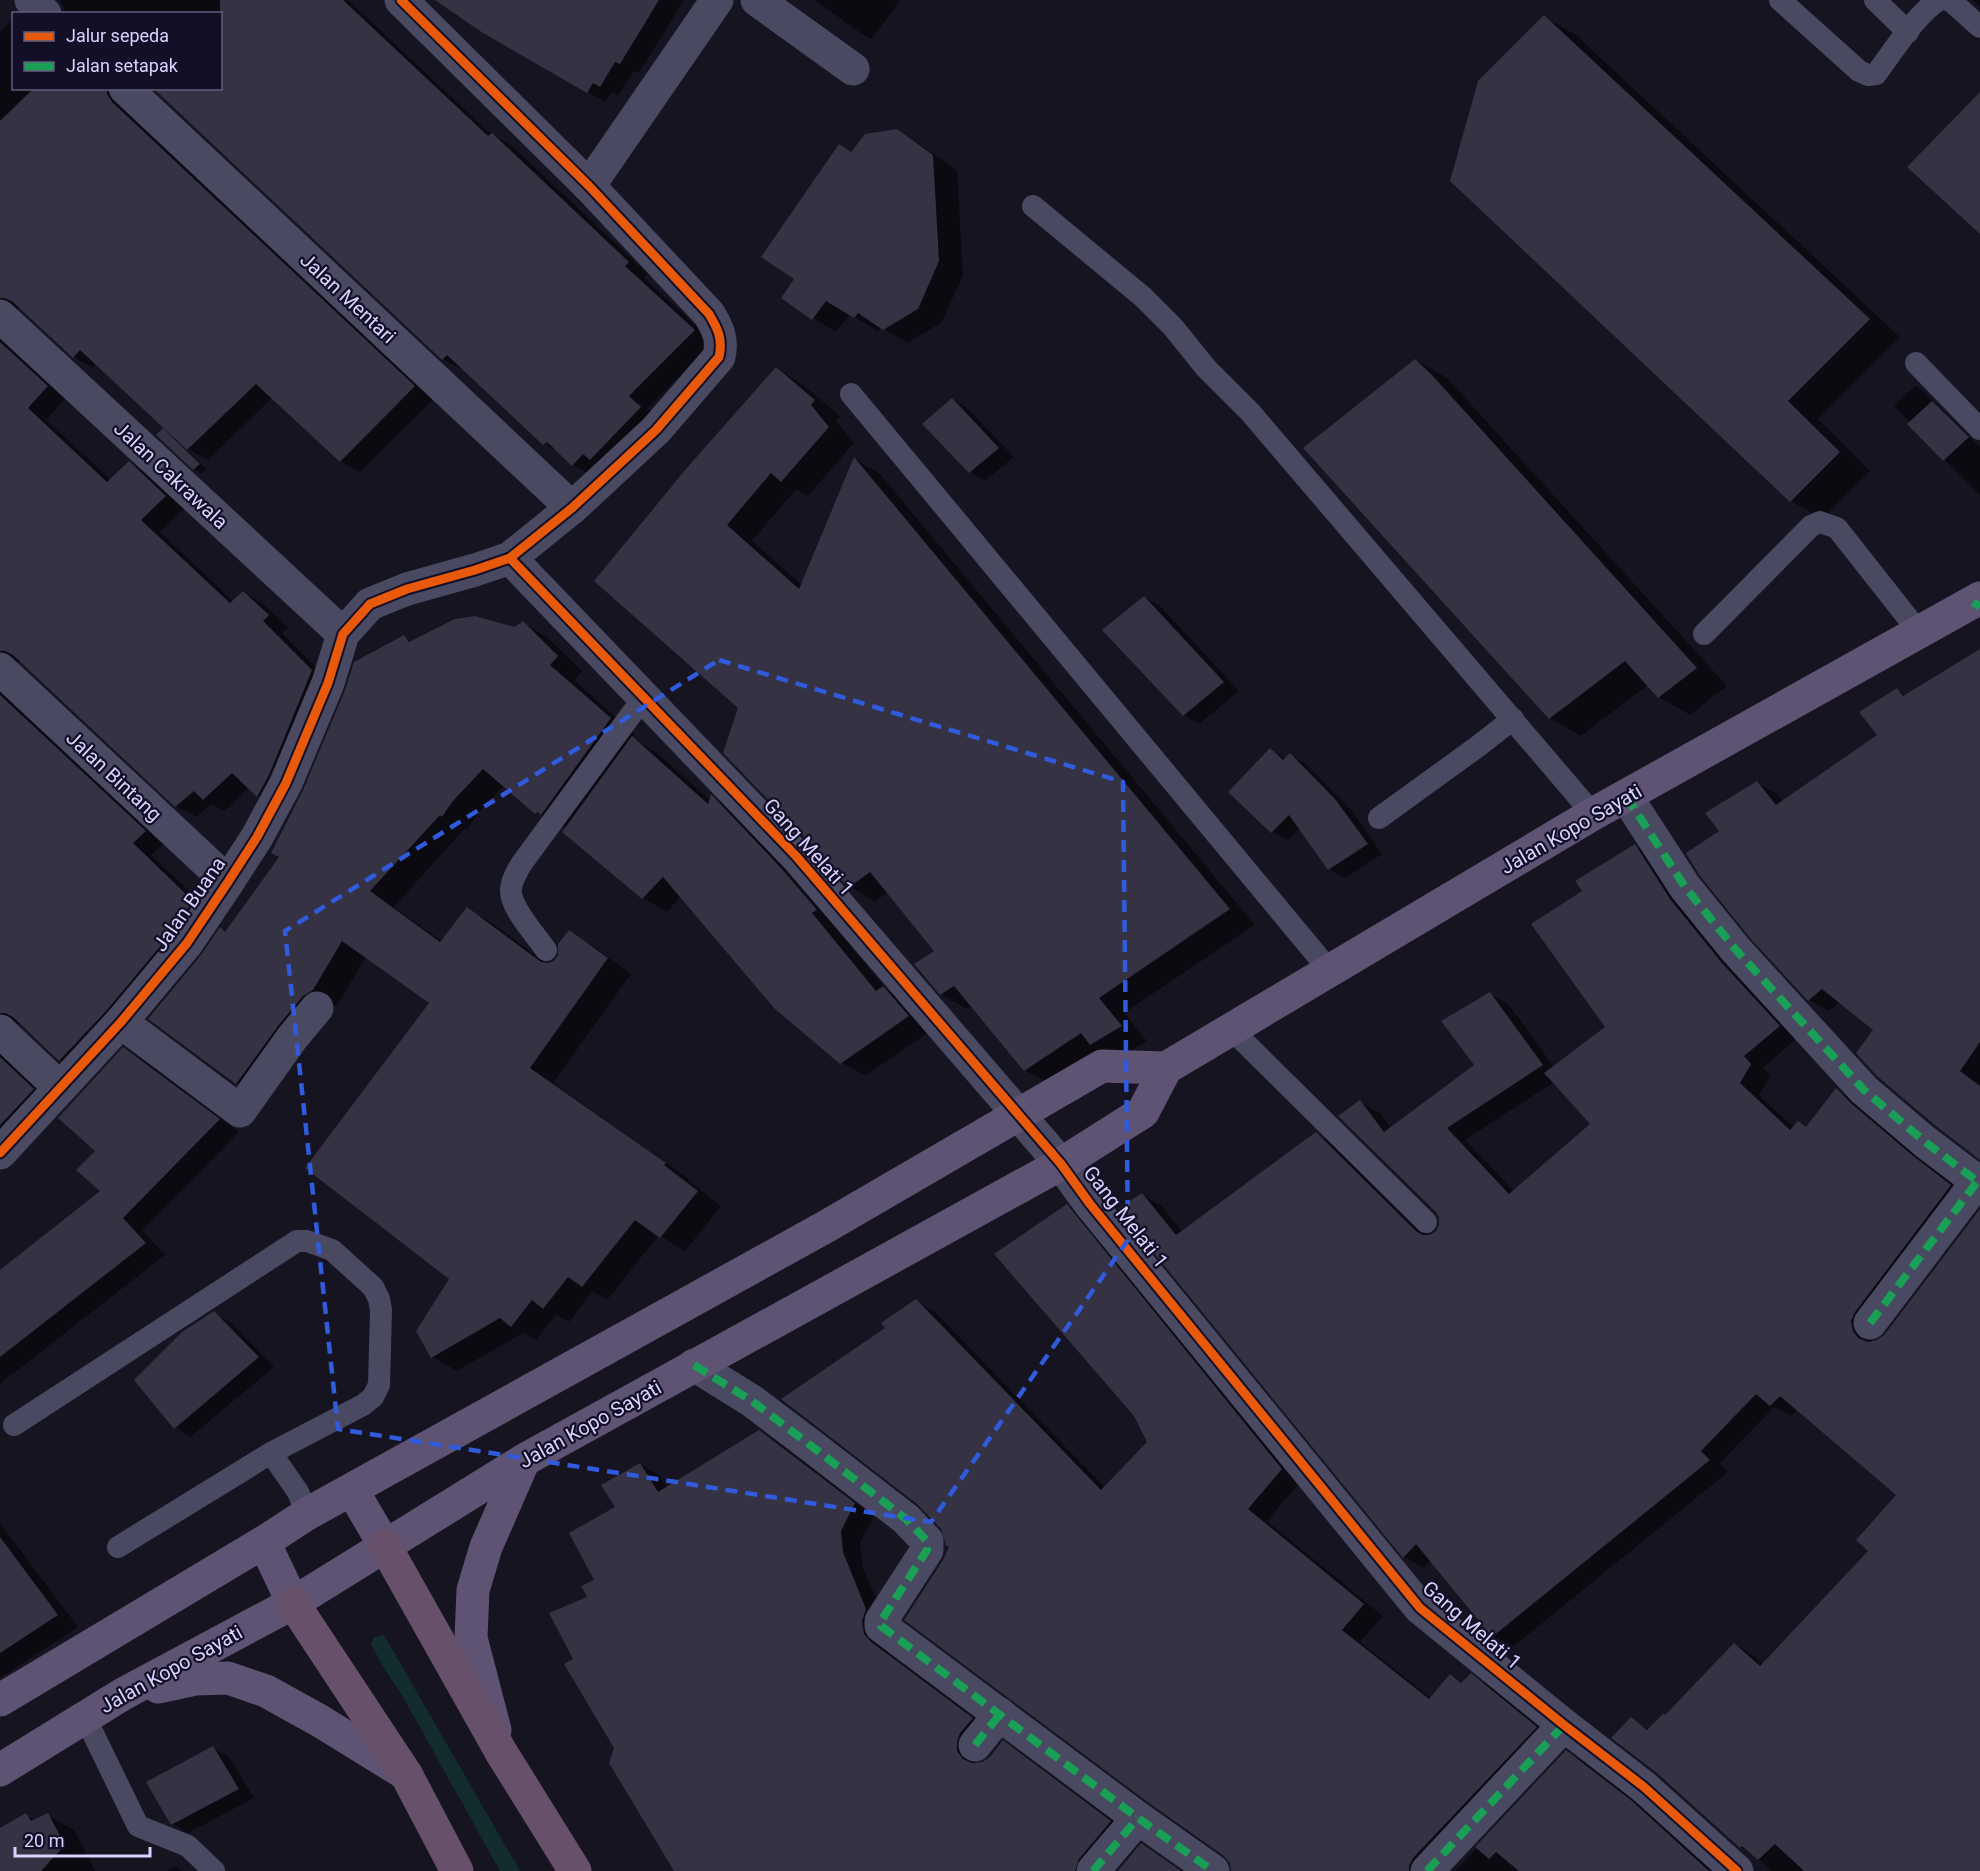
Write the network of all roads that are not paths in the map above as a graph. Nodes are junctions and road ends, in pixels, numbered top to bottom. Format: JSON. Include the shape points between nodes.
{"nodes":[{"id":1,"x":31,"y":0,"type":"edge"},
{"id":2,"x":401,"y":0,"type":"edge"},
{"id":3,"x":717,"y":0,"type":"edge"},
{"id":4,"x":757,"y":0,"type":"edge"},
{"id":5,"x":1780,"y":0,"type":"edge"},
{"id":6,"x":1875,"y":0,"type":"edge"},
{"id":7,"x":1939,"y":0,"type":"edge"},
{"id":8,"x":1948,"y":0,"type":"edge"},
{"id":9,"x":43,"y":12,"type":"edge"},
{"id":10,"x":1980,"y":27,"type":"edge"},
{"id":11,"x":1908,"y":32,"type":"junction"},
{"id":12,"x":853,"y":69,"type":"dead end"},
{"id":13,"x":127,"y":90,"type":"edge"},
{"id":14,"x":589,"y":186,"type":"junction"},
{"id":15,"x":1034,"y":206,"type":"dead end"},
{"id":16,"x":0,"y":316,"type":"edge"},
{"id":17,"x":1916,"y":363,"type":"dead end"},
{"id":18,"x":851,"y":394,"type":"dead end"},
{"id":19,"x":1980,"y":429,"type":"edge"},
{"id":20,"x":572,"y":508,"type":"junction"},
{"id":21,"x":510,"y":558,"type":"junction"},
{"id":22,"x":1978,"y":602,"type":"edge"},
{"id":23,"x":1919,"y":632,"type":"junction"},
{"id":24,"x":343,"y":634,"type":"junction"},
{"id":25,"x":1704,"y":634,"type":"dead end"},
{"id":26,"x":0,"y":669,"type":"edge"},
{"id":27,"x":644,"y":697,"type":"junction"},
{"id":28,"x":1513,"y":718,"type":"junction"},
{"id":29,"x":1626,"y":796,"type":"junction"},
{"id":30,"x":1593,"y":814,"type":"junction"},
{"id":31,"x":1379,"y":818,"type":"dead end"},
{"id":32,"x":228,"y":882,"type":"junction"},
{"id":33,"x":546,"y":950,"type":"dead end"},
{"id":34,"x":1330,"y":971,"type":"junction"},
{"id":35,"x":317,"y":1008,"type":"dead end"},
{"id":36,"x":121,"y":1022,"type":"junction"},
{"id":37,"x":1232,"y":1030,"type":"junction"},
{"id":38,"x":0,"y":1031,"type":"edge"},
{"id":39,"x":1166,"y":1068,"type":"junction"},
{"id":40,"x":60,"y":1089,"type":"junction"},
{"id":41,"x":1019,"y":1115,"type":"junction"},
{"id":42,"x":0,"y":1153,"type":"edge"},
{"id":43,"x":1061,"y":1164,"type":"junction"},
{"id":44,"x":1979,"y":1180,"type":"edge"},
{"id":45,"x":1426,"y":1222,"type":"dead end"},
{"id":46,"x":1870,"y":1323,"type":"dead end"},
{"id":47,"x":694,"y":1365,"type":"junction"},
{"id":48,"x":14,"y":1425,"type":"dead end"},
{"id":49,"x":271,"y":1453,"type":"junction"},
{"id":50,"x":524,"y":1460,"type":"junction"},
{"id":51,"x":352,"y":1490,"type":"junction"},
{"id":52,"x":307,"y":1514,"type":"junction"},
{"id":53,"x":264,"y":1542,"type":"junction"},
{"id":54,"x":385,"y":1546,"type":"junction"},
{"id":55,"x":118,"y":1547,"type":"dead end"},
{"id":56,"x":293,"y":1603,"type":"junction"},
{"id":57,"x":123,"y":1694,"type":"junction"},
{"id":58,"x":0,"y":1700,"type":"edge"},
{"id":59,"x":1000,"y":1714,"type":"junction"},
{"id":60,"x":85,"y":1718,"type":"junction"},
{"id":61,"x":1564,"y":1725,"type":"junction"},
{"id":62,"x":975,"y":1744,"type":"dead end"},
{"id":63,"x":501,"y":1752,"type":"junction"},
{"id":64,"x":0,"y":1770,"type":"edge"},
{"id":65,"x":406,"y":1774,"type":"junction"},
{"id":66,"x":1138,"y":1818,"type":"junction"},
{"id":67,"x":214,"y":1871,"type":"edge"},
{"id":68,"x":457,"y":1871,"type":"edge"},
{"id":69,"x":575,"y":1871,"type":"edge"},
{"id":70,"x":1093,"y":1871,"type":"edge"},
{"id":71,"x":1213,"y":1871,"type":"edge"},
{"id":72,"x":1427,"y":1871,"type":"edge"},
{"id":73,"x":1737,"y":1871,"type":"edge"}],
"edges":[{"from":1,"to":9,"type":"street"},
{"from":2,"to":14,"type":"street"},
{"from":3,"to":14,"type":"street"},
{"from":4,"to":12,"type":"street"},
{"from":5,"to":11,"type":"lane","via":[[1868,75],[1876,74]]},
{"from":6,"to":11,"type":"lane"},
{"from":7,"to":11,"type":"lane"},
{"from":8,"to":10,"type":"lane"},
{"from":13,"to":20,"type":"street","name":"Jalan Mentari"},
{"from":14,"to":20,"type":"street","via":[[709,314],[720,333],[721,347],[710,369],[663,423]]},
{"from":15,"to":28,"type":"lane","via":[[1173,327]]},
{"from":16,"to":24,"type":"street","name":"Jalan Cakrawala"},
{"from":17,"to":19,"type":"lane"},
{"from":18,"to":34,"type":"lane"},
{"from":20,"to":21,"type":"street"},
{"from":21,"to":24,"type":"street","via":[[370,604]]},
{"from":21,"to":27,"type":"street","name":"Gang Melati 1"},
{"from":22,"to":23,"type":"main road","name":"Jalan Kopo Sayati"},
{"from":23,"to":25,"type":"lane","via":[[1837,528],[1820,522],[1811,525]]},
{"from":23,"to":29,"type":"main road","name":"Jalan Kopo Sayati"},
{"from":24,"to":32,"type":"street","name":"Jalan Buana","via":[[328,683],[286,783]]},
{"from":26,"to":32,"type":"street","name":"Jalan Bintang"},
{"from":27,"to":33,"type":"lane","via":[[513,879],[513,904]]},
{"from":27,"to":41,"type":"street","name":"Gang Melati 1","via":[[796,856]]},
{"from":28,"to":30,"type":"lane"},
{"from":28,"to":31,"type":"lane"},
{"from":29,"to":30,"type":"main road","name":"Jalan Kopo Sayati"},
{"from":29,"to":44,"type":"street","via":[[1685,887],[1752,968],[1864,1090],[1924,1141]]},
{"from":30,"to":34,"type":"main road","name":"Jalan Kopo Sayati"},
{"from":32,"to":36,"type":"street","name":"Jalan Buana","via":[[187,943]]},
{"from":34,"to":37,"type":"main road","name":"Jalan Kopo Sayati"},
{"from":35,"to":36,"type":"street","via":[[240,1111]]},
{"from":36,"to":40,"type":"street","name":"Jalan Buana"},
{"from":37,"to":39,"type":"main road","name":"Jalan Kopo Sayati"},
{"from":37,"to":45,"type":"lane"},
{"from":38,"to":40,"type":"street"},
{"from":39,"to":41,"type":"main road","via":[[1102,1066]]},
{"from":39,"to":43,"type":"main road","name":"Jalan Kopo Sayati","via":[[1143,1112]]},
{"from":40,"to":42,"type":"street","name":"Jalan Buana"},
{"from":41,"to":43,"type":"street","name":"Gang Melati 1"},
{"from":41,"to":51,"type":"main road"},
{"from":43,"to":47,"type":"main road","name":"Jalan Kopo Sayati"},
{"from":43,"to":61,"type":"street","name":"Gang Melati 1","via":[[1420,1608]]},
{"from":44,"to":46,"type":"street"},
{"from":47,"to":50,"type":"main road","name":"Jalan Kopo Sayati"},
{"from":47,"to":59,"type":"street","via":[[752,1401],[920,1533],[927,1541],[927,1550],[881,1626]]},
{"from":48,"to":49,"type":"lane","via":[[297,1241],[307,1241],[332,1250],[373,1287],[379,1299],[379,1385],[363,1405]]},
{"from":49,"to":52,"type":"lane","via":[[298,1491]]},
{"from":49,"to":55,"type":"lane"},
{"from":50,"to":54,"type":"main road","name":"Jalan Kopo Sayati"},
{"from":50,"to":63,"type":"main road","via":[[486,1547],[473,1590],[471,1638]]},
{"from":51,"to":52,"type":"main road"},
{"from":51,"to":54,"type":"main road"},
{"from":52,"to":53,"type":"main road"},
{"from":53,"to":56,"type":"main road"},
{"from":53,"to":58,"type":"main road"},
{"from":54,"to":56,"type":"main road","name":"Jalan Kopo Sayati"},
{"from":54,"to":63,"type":"highway"},
{"from":56,"to":57,"type":"main road","name":"Jalan Kopo Sayati"},
{"from":56,"to":65,"type":"highway"},
{"from":57,"to":60,"type":"main road","name":"Jalan Kopo Sayati"},
{"from":57,"to":65,"type":"main road","via":[[195,1678],[228,1678],[266,1691]]},
{"from":59,"to":62,"type":"street"},
{"from":59,"to":66,"type":"street"},
{"from":60,"to":64,"type":"main road","name":"Jalan Kopo Sayati"},
{"from":60,"to":67,"type":"lane","via":[[138,1826],[188,1846]]},
{"from":61,"to":72,"type":"street"},
{"from":61,"to":73,"type":"street","name":"Gang Melati 1","via":[[1644,1787]]},
{"from":63,"to":69,"type":"highway"},
{"from":65,"to":68,"type":"highway"},
{"from":66,"to":70,"type":"street"},
{"from":66,"to":71,"type":"street"}]}
